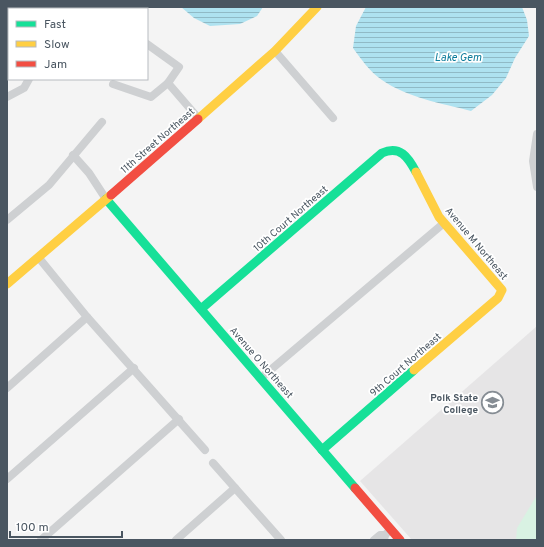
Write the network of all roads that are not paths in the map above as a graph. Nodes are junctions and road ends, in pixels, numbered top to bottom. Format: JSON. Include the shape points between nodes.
{"nodes":[{"id":1,"x":317,"y":7,"type":"edge"},
{"id":2,"x":148,"y":45,"type":"edge"},
{"id":3,"x":275,"y":52,"type":"junction"},
{"id":4,"x":29,"y":80,"type":"edge"},
{"id":5,"x":168,"y":83,"type":"junction"},
{"id":6,"x":113,"y":84,"type":"dead end"},
{"id":7,"x":7,"y":97,"type":"edge"},
{"id":8,"x":333,"y":118,"type":"dead end"},
{"id":9,"x":199,"y":119,"type":"junction"},
{"id":10,"x":102,"y":122,"type":"dead end"},
{"id":11,"x":537,"y":134,"type":"edge"},
{"id":12,"x":396,"y":149,"type":"joint"},
{"id":13,"x":73,"y":155,"type":"junction"},
{"id":14,"x":537,"y":187,"type":"edge"},
{"id":15,"x":106,"y":199,"type":"junction"},
{"id":16,"x":7,"y":220,"type":"edge"},
{"id":17,"x":444,"y":223,"type":"junction"},
{"id":18,"x":39,"y":258,"type":"junction"},
{"id":19,"x":7,"y":284,"type":"edge"},
{"id":20,"x":500,"y":293,"type":"joint"},
{"id":21,"x":201,"y":308,"type":"junction"},
{"id":22,"x":87,"y":317,"type":"junction"},
{"id":23,"x":134,"y":368,"type":"junction"},
{"id":24,"x":261,"y":378,"type":"junction"},
{"id":25,"x":7,"y":388,"type":"edge"},
{"id":26,"x":179,"y":419,"type":"junction"},
{"id":27,"x":205,"y":450,"type":"dead end"},
{"id":28,"x":322,"y":450,"type":"junction"},
{"id":29,"x":213,"y":463,"type":"dead end"},
{"id":30,"x":7,"y":480,"type":"edge"},
{"id":31,"x":235,"y":488,"type":"junction"},
{"id":32,"x":386,"y":535,"type":"edge"},
{"id":33,"x":41,"y":540,"type":"edge"},
{"id":34,"x":176,"y":540,"type":"edge"},
{"id":35,"x":281,"y":540,"type":"edge"},
{"id":36,"x":374,"y":540,"type":"edge"},
{"id":37,"x":400,"y":540,"type":"edge"}],
"edges":[{"from":1,"to":3,"type":"street","name":"11th Street Northeast"},
{"from":2,"to":5,"type":"street","via":[[179,67]]},
{"from":3,"to":8,"type":"street"},
{"from":3,"to":9,"type":"street","name":"11th Street Northeast"},
{"from":4,"to":7,"type":"street","via":[[24,88]]},
{"from":5,"to":6,"type":"street","via":[[151,97]]},
{"from":5,"to":9,"type":"street"},
{"from":9,"to":15,"type":"street","name":"11th Street Northeast"},
{"from":10,"to":13,"type":"street"},
{"from":11,"to":14,"type":"street","via":[[533,161]]},
{"from":12,"to":17,"type":"street","name":"Avenue M Northeast","via":[[408,157]]},
{"from":12,"to":21,"type":"street","name":"10th Court Northeast","via":[[382,153]]},
{"from":13,"to":15,"type":"street"},
{"from":13,"to":16,"type":"street","via":[[49,184]]},
{"from":15,"to":18,"type":"street","name":"11th Street Northeast"},
{"from":15,"to":21,"type":"street","name":"Avenue O Northeast"},
{"from":17,"to":20,"type":"street","name":"Avenue M Northeast","via":[[502,290]]},
{"from":17,"to":24,"type":"street"},
{"from":18,"to":19,"type":"street","name":"11th Street Northeast"},
{"from":18,"to":22,"type":"street"},
{"from":20,"to":28,"type":"street","name":"9th Court Northeast","via":[[498,298]]},
{"from":21,"to":24,"type":"street","name":"Avenue O Northeast"},
{"from":22,"to":23,"type":"street"},
{"from":22,"to":25,"type":"street"},
{"from":23,"to":26,"type":"street"},
{"from":23,"to":30,"type":"street"},
{"from":24,"to":28,"type":"street","name":"Avenue O Northeast"},
{"from":26,"to":27,"type":"street"},
{"from":26,"to":33,"type":"street"},
{"from":28,"to":32,"type":"street","name":"Avenue O Northeast"},
{"from":29,"to":31,"type":"street"},
{"from":31,"to":34,"type":"street"},
{"from":31,"to":35,"type":"street"},
{"from":32,"to":36,"type":"street","via":[[380,535]]},
{"from":32,"to":37,"type":"street","name":"Avenue O Northeast"}]}
